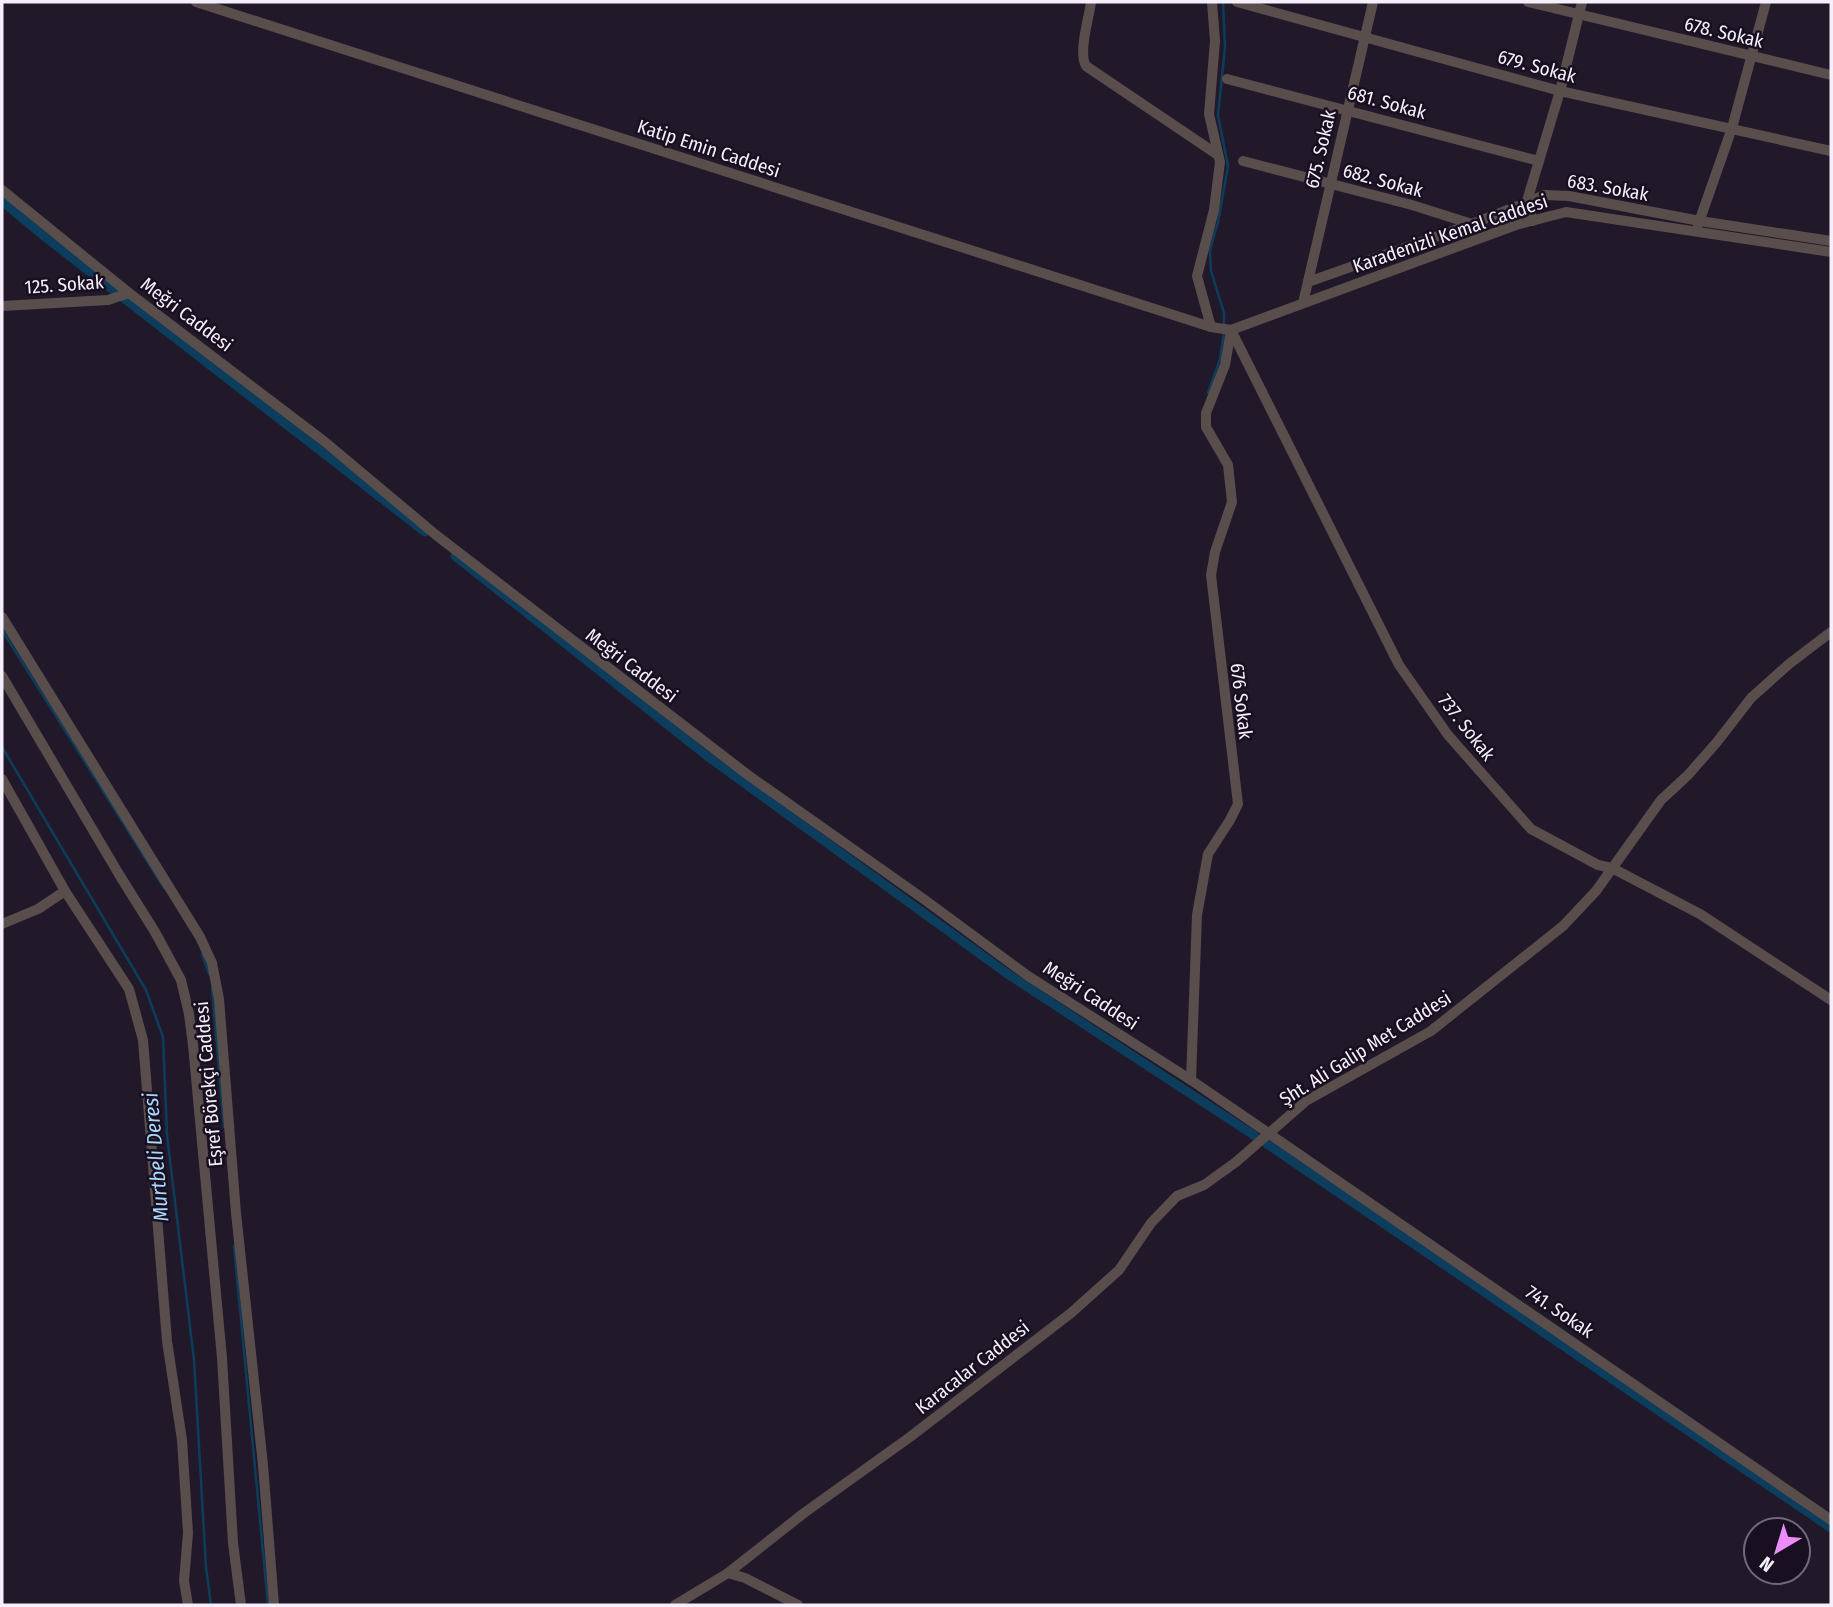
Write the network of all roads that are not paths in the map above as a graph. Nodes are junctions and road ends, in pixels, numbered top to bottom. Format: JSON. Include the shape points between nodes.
{"nodes":[{"id":1,"x":196,"y":2,"type":"edge"},
{"id":2,"x":1091,"y":2,"type":"edge"},
{"id":3,"x":1212,"y":2,"type":"edge"},
{"id":4,"x":1237,"y":2,"type":"edge"},
{"id":5,"x":1373,"y":2,"type":"edge"},
{"id":6,"x":1528,"y":2,"type":"edge"},
{"id":7,"x":1582,"y":2,"type":"edge"},
{"id":8,"x":1766,"y":2,"type":"edge"},
{"id":9,"x":1578,"y":15,"type":"junction"},
{"id":10,"x":1364,"y":37,"type":"junction"},
{"id":11,"x":1753,"y":57,"type":"junction"},
{"id":12,"x":1831,"y":75,"type":"edge"},
{"id":13,"x":1227,"y":79,"type":"dead end"},
{"id":14,"x":1560,"y":91,"type":"junction"},
{"id":15,"x":1347,"y":110,"type":"junction"},
{"id":16,"x":1732,"y":128,"type":"junction"},
{"id":17,"x":1831,"y":151,"type":"edge"},
{"id":18,"x":1218,"y":155,"type":"junction"},
{"id":19,"x":1243,"y":161,"type":"dead end"},
{"id":20,"x":1539,"y":161,"type":"junction"},
{"id":21,"x":1330,"y":184,"type":"junction"},
{"id":22,"x":2,"y":190,"type":"edge"},
{"id":23,"x":1527,"y":201,"type":"junction"},
{"id":24,"x":1533,"y":220,"type":"junction"},
{"id":25,"x":1472,"y":224,"type":"junction"},
{"id":26,"x":1698,"y":226,"type":"junction"},
{"id":27,"x":1831,"y":241,"type":"edge"},
{"id":28,"x":1831,"y":253,"type":"edge"},
{"id":29,"x":1308,"y":282,"type":"junction"},
{"id":30,"x":129,"y":293,"type":"junction"},
{"id":31,"x":1303,"y":303,"type":"junction"},
{"id":32,"x":2,"y":306,"type":"edge"},
{"id":33,"x":1222,"y":329,"type":"junction"},
{"id":34,"x":2,"y":617,"type":"edge"},
{"id":35,"x":1831,"y":632,"type":"edge"},
{"id":36,"x":2,"y":676,"type":"edge"},
{"id":37,"x":2,"y":779,"type":"edge"},
{"id":38,"x":1612,"y":868,"type":"junction"},
{"id":39,"x":65,"y":891,"type":"junction"},
{"id":40,"x":2,"y":924,"type":"edge"},
{"id":41,"x":1831,"y":1000,"type":"edge"},
{"id":42,"x":1191,"y":1080,"type":"junction"},
{"id":43,"x":1266,"y":1134,"type":"junction"},
{"id":44,"x":1831,"y":1520,"type":"edge"},
{"id":45,"x":728,"y":1573,"type":"junction"},
{"id":46,"x":188,"y":1605,"type":"edge"},
{"id":47,"x":241,"y":1605,"type":"edge"},
{"id":48,"x":274,"y":1605,"type":"edge"},
{"id":49,"x":675,"y":1605,"type":"edge"},
{"id":50,"x":798,"y":1605,"type":"edge"}],
"edges":[{"from":1,"to":33,"type":"street","name":"Katip Emin Caddesi"},
{"from":2,"to":18,"type":"street","via":[[1083,47],[1086,66]]},
{"from":3,"to":18,"type":"street","via":[[1215,41],[1209,114]]},
{"from":4,"to":10,"type":"street","name":"679. Sokak"},
{"from":5,"to":10,"type":"street","name":"675. Sokak"},
{"from":6,"to":9,"type":"street","name":"678. Sokak"},
{"from":7,"to":9,"type":"street"},
{"from":8,"to":11,"type":"street"},
{"from":9,"to":11,"type":"street","name":"678. Sokak"},
{"from":9,"to":14,"type":"street"},
{"from":10,"to":14,"type":"street","name":"679. Sokak"},
{"from":10,"to":15,"type":"street","name":"675. Sokak"},
{"from":11,"to":12,"type":"street","name":"678. Sokak"},
{"from":11,"to":16,"type":"street"},
{"from":13,"to":15,"type":"street","name":"681. Sokak"},
{"from":14,"to":16,"type":"street","name":"679. Sokak"},
{"from":14,"to":20,"type":"street"},
{"from":15,"to":20,"type":"street","name":"681. Sokak"},
{"from":15,"to":21,"type":"street","name":"675. Sokak"},
{"from":16,"to":17,"type":"street","name":"679. Sokak"},
{"from":16,"to":26,"type":"street"},
{"from":18,"to":33,"type":"street","via":[[1213,210],[1197,276]]},
{"from":19,"to":21,"type":"street","name":"682. Sokak"},
{"from":20,"to":23,"type":"street"},
{"from":21,"to":25,"type":"street","name":"682. Sokak"},
{"from":21,"to":29,"type":"street","name":"675. Sokak"},
{"from":22,"to":30,"type":"street","name":"Meğri Caddesi"},
{"from":23,"to":24,"type":"street"},
{"from":23,"to":25,"type":"street","name":"683. Sokak"},
{"from":23,"to":26,"type":"street","name":"683. Sokak","via":[[1545,195],[1569,196]]},
{"from":24,"to":26,"type":"street","name":"Karadenizli Kemal Caddesi","via":[[1566,212]]},
{"from":24,"to":31,"type":"street","name":"Karadenizli Kemal Caddesi"},
{"from":25,"to":29,"type":"street","name":"683. Sokak"},
{"from":26,"to":27,"type":"street","name":"683. Sokak"},
{"from":26,"to":28,"type":"street","name":"Karadenizli Kemal Caddesi"},
{"from":29,"to":31,"type":"street","name":"675. Sokak"},
{"from":30,"to":32,"type":"street","name":"125. Sokak","via":[[107,300]]},
{"from":30,"to":42,"type":"street","name":"Meğri Caddesi","via":[[748,775],[1028,976]]},
{"from":31,"to":33,"type":"street","name":"Karadenizli Kemal Caddesi"},
{"from":33,"to":38,"type":"street","name":"737. Sokak","via":[[1399,665],[1441,725],[1531,829]]},
{"from":33,"to":42,"type":"street","name":"676 Sokak","via":[[1225,365],[1206,413],[1206,427],[1228,465],[1232,502],[1211,575],[1238,803],[1208,854],[1196,915]]},
{"from":34,"to":48,"type":"street","name":"Eşref Börekçi Caddesi","via":[[212,963]]},
{"from":35,"to":38,"type":"street","name":"Şht. Ali Galip Met Caddesi","via":[[1751,698],[1688,775],[1661,800]]},
{"from":36,"to":47,"type":"street","via":[[181,980],[194,1058]]},
{"from":37,"to":39,"type":"street"},
{"from":38,"to":41,"type":"street","name":"737. Sokak","via":[[1700,914]]},
{"from":38,"to":43,"type":"street","name":"Şht. Ali Galip Met Caddesi","via":[[1563,926],[1478,995],[1431,1031],[1306,1101]]},
{"from":39,"to":40,"type":"street"},
{"from":39,"to":46,"type":"street","via":[[129,989],[143,1040],[167,1341],[182,1440]]},
{"from":42,"to":43,"type":"street","name":"Meğri Caddesi"},
{"from":43,"to":44,"type":"street","name":"741. Sokak"},
{"from":43,"to":45,"type":"street","name":"Karacalar Caddesi","via":[[1204,1185],[1177,1196],[1151,1223],[1119,1270],[1071,1313]]},
{"from":45,"to":49,"type":"street","name":"Karacalar Caddesi"},
{"from":45,"to":50,"type":"street"}]}
